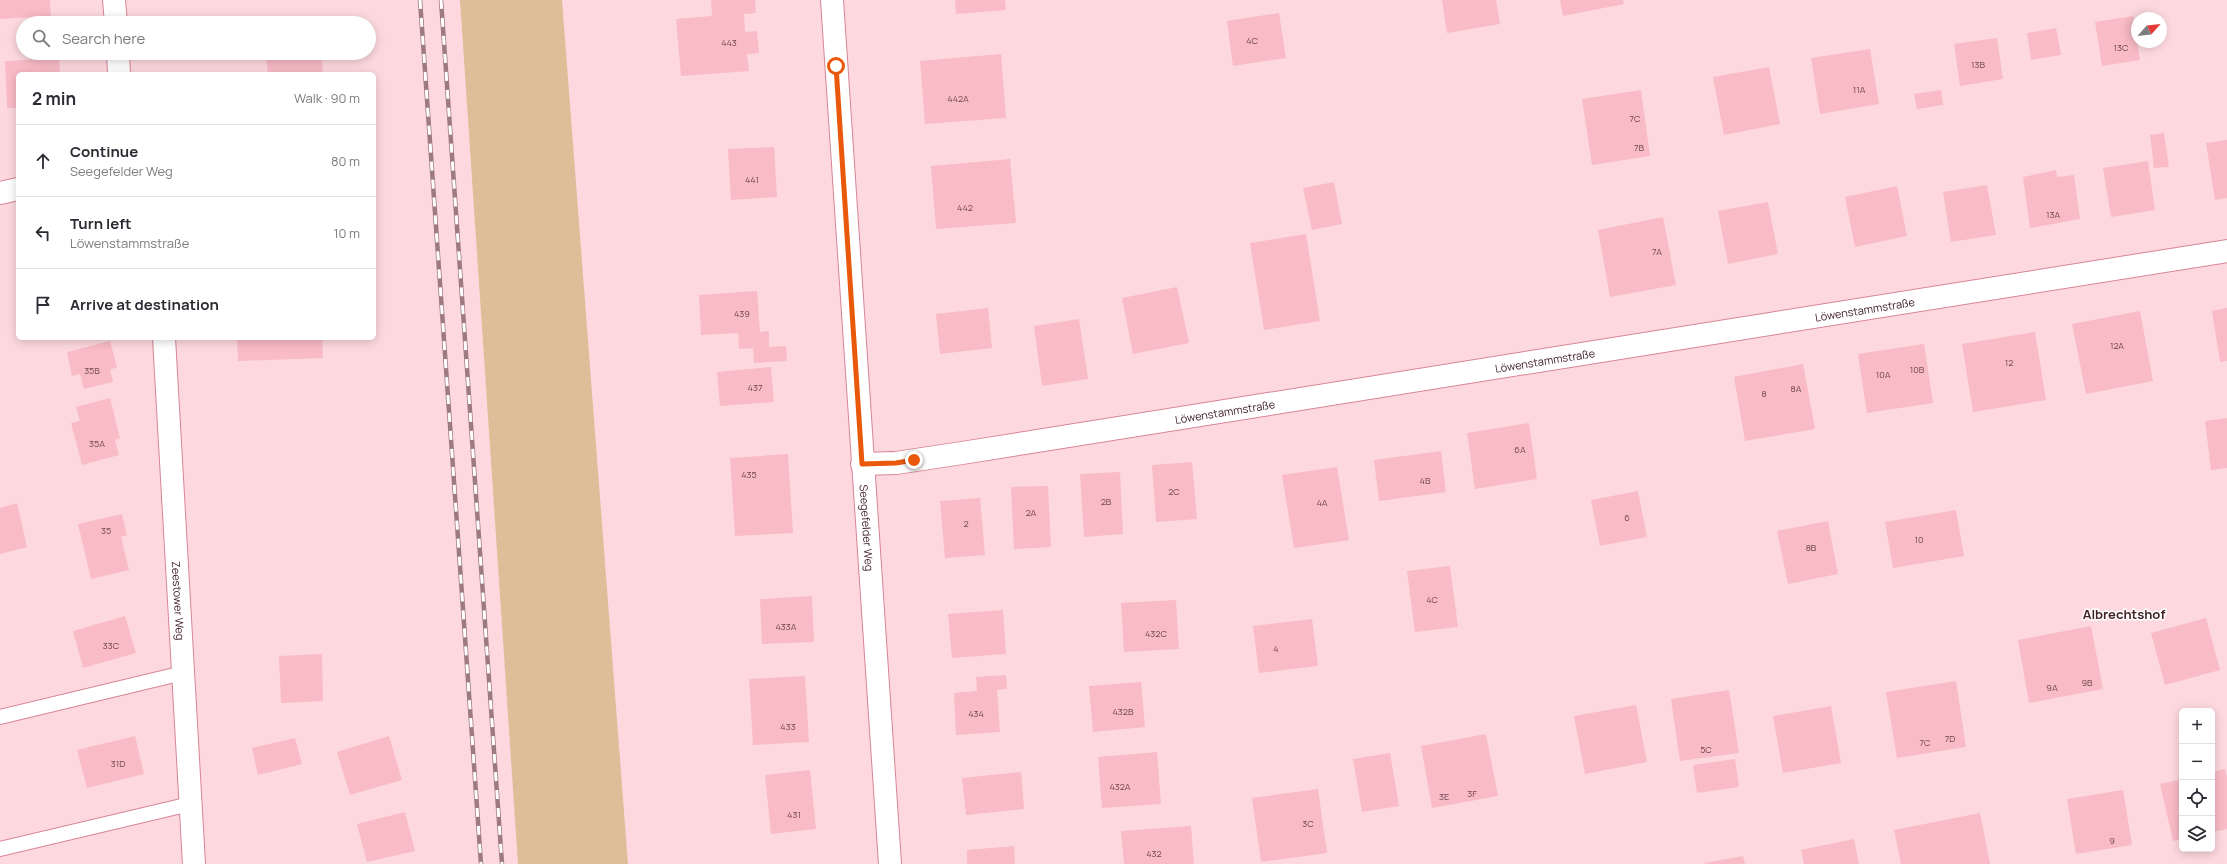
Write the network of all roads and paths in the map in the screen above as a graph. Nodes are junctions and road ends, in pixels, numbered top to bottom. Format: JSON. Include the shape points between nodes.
{"nodes":[{"id":1,"x":114,"y":0,"type":"edge"},
{"id":2,"x":832,"y":0,"type":"edge"},
{"id":3,"x":115,"y":16,"type":"edge"},
{"id":4,"x":118,"y":60,"type":"edge"},
{"id":5,"x":119,"y":72,"type":"edge"},
{"id":6,"x":16,"y":189,"type":"edge"},
{"id":7,"x":0,"y":193,"type":"edge"},
{"id":8,"x":2227,"y":252,"type":"edge"},
{"id":9,"x":164,"y":340,"type":"edge"},
{"id":10,"x":862,"y":464,"type":"junction"},
{"id":11,"x":183,"y":673,"type":"junction"},
{"id":12,"x":0,"y":717,"type":"edge"},
{"id":13,"x":190,"y":804,"type":"junction"},
{"id":14,"x":0,"y":849,"type":"edge"},
{"id":15,"x":194,"y":864,"type":"edge"},
{"id":16,"x":890,"y":864,"type":"edge"}],
"edges":[{"from":1,"to":3,"type":"street"},
{"from":2,"to":10,"type":"street","name":"Seegefelder Weg"},
{"from":4,"to":5,"type":"street"},
{"from":6,"to":7,"type":"street"},
{"from":8,"to":10,"type":"street","name":"Löwenstammstraße","via":[[970,452],[896,463]]},
{"from":9,"to":11,"type":"street","name":"Zeestower Weg"},
{"from":10,"to":16,"type":"street","name":"Seegefelder Weg"},
{"from":11,"to":12,"type":"lane"},
{"from":11,"to":13,"type":"street","name":"Zeestower Weg"},
{"from":13,"to":14,"type":"lane"},
{"from":13,"to":15,"type":"street","name":"Zeestower Weg"}]}
